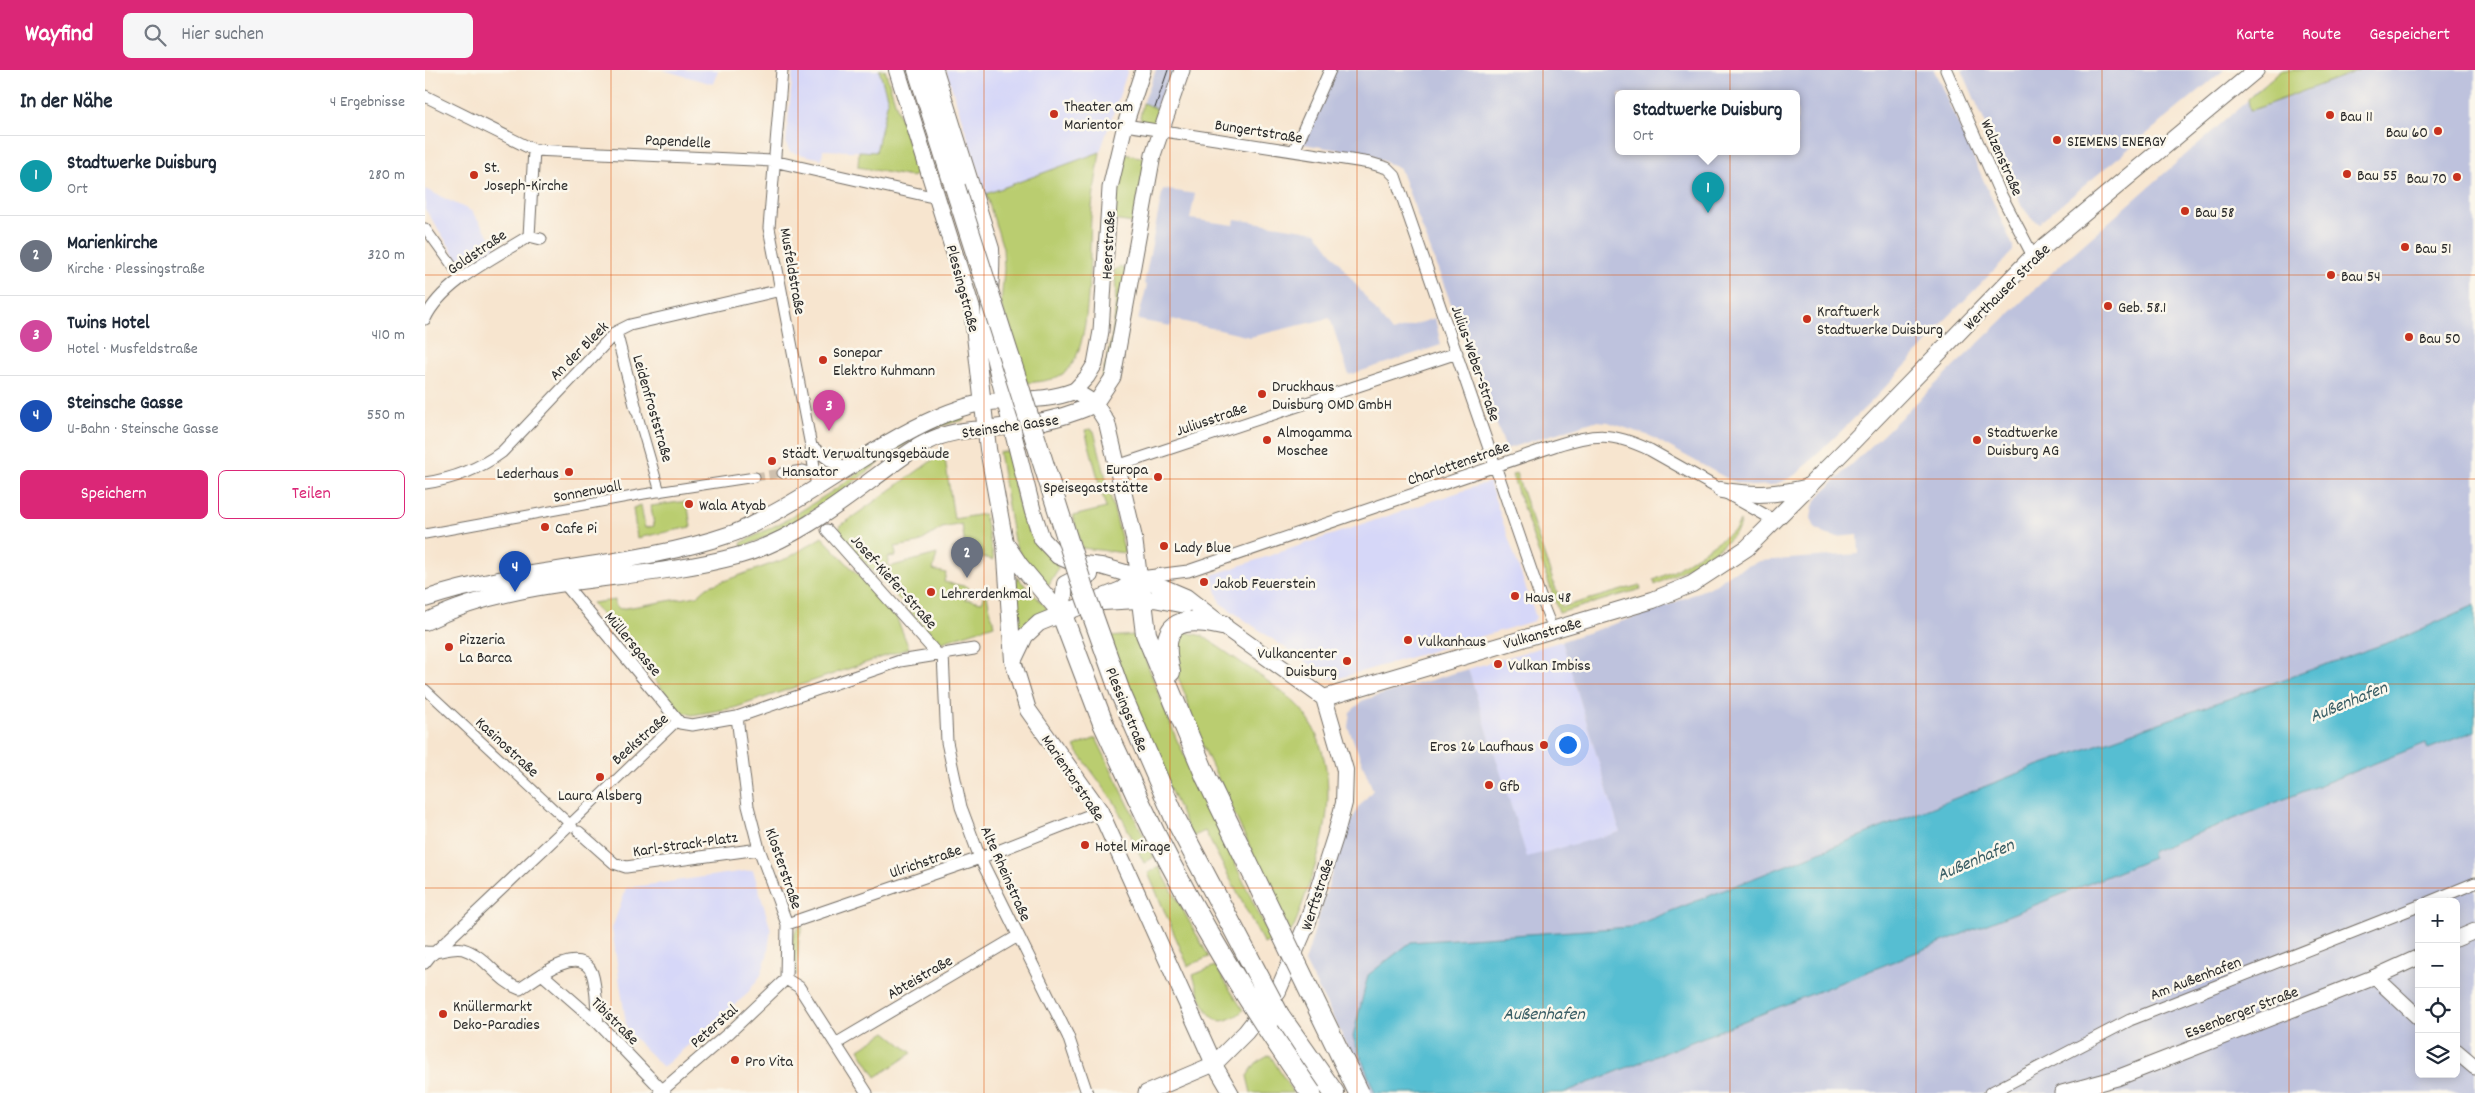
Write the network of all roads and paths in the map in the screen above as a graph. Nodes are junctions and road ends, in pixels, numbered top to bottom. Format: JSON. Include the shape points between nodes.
{"nodes":[{"id":1,"x":782,"y":70,"type":"edge"},
{"id":2,"x":897,"y":70,"type":"edge"},
{"id":3,"x":917,"y":70,"type":"edge"},
{"id":4,"x":935,"y":70,"type":"edge"},
{"id":5,"x":1143,"y":70,"type":"edge"},
{"id":6,"x":1182,"y":70,"type":"edge"},
{"id":7,"x":1330,"y":70,"type":"edge"},
{"id":8,"x":1946,"y":70,"type":"edge"},
{"id":9,"x":2256,"y":70,"type":"edge"},
{"id":10,"x":425,"y":98,"type":"edge"},
{"id":11,"x":1125,"y":125,"type":"junction"},
{"id":12,"x":1160,"y":131,"type":"junction"},
{"id":13,"x":534,"y":150,"type":"junction"},
{"id":14,"x":1294,"y":151,"type":"junction"},
{"id":15,"x":773,"y":161,"type":"junction"},
{"id":16,"x":1387,"y":168,"type":"joint"},
{"id":17,"x":937,"y":195,"type":"junction"},
{"id":18,"x":425,"y":228,"type":"edge"},
{"id":19,"x":529,"y":236,"type":"junction"},
{"id":20,"x":541,"y":239,"type":"dead end"},
{"id":21,"x":2033,"y":256,"type":"junction"},
{"id":22,"x":461,"y":278,"type":"junction"},
{"id":23,"x":781,"y":290,"type":"junction"},
{"id":24,"x":425,"y":319,"type":"edge"},
{"id":25,"x":616,"y":332,"type":"junction"},
{"id":26,"x":1457,"y":353,"type":"junction"},
{"id":27,"x":1074,"y":391,"type":"junction"},
{"id":28,"x":1007,"y":402,"type":"junction"},
{"id":29,"x":983,"y":403,"type":"junction"},
{"id":30,"x":1095,"y":404,"type":"junction"},
{"id":31,"x":636,"y":409,"type":"joint"},
{"id":32,"x":1012,"y":426,"type":"junction"},
{"id":33,"x":985,"y":429,"type":"junction"},
{"id":34,"x":811,"y":446,"type":"junction"},
{"id":35,"x":1117,"y":466,"type":"junction"},
{"id":36,"x":1496,"y":467,"type":"junction"},
{"id":37,"x":849,"y":468,"type":"junction"},
{"id":38,"x":782,"y":473,"type":"tunnel mouth"},
{"id":39,"x":755,"y":477,"type":"tunnel mouth"},
{"id":40,"x":816,"y":481,"type":"junction"},
{"id":41,"x":425,"y":483,"type":"edge"},
{"id":42,"x":1805,"y":488,"type":"junction"},
{"id":43,"x":1721,"y":490,"type":"junction"},
{"id":44,"x":661,"y":492,"type":"junction"},
{"id":45,"x":1774,"y":520,"type":"junction"},
{"id":46,"x":827,"y":530,"type":"dead end"},
{"id":47,"x":425,"y":534,"type":"edge"},
{"id":48,"x":1005,"y":543,"type":"junction"},
{"id":49,"x":1074,"y":562,"type":"junction"},
{"id":50,"x":1117,"y":571,"type":"junction"},
{"id":51,"x":1139,"y":577,"type":"junction"},
{"id":52,"x":564,"y":583,"type":"junction"},
{"id":53,"x":1541,"y":599,"type":"joint"},
{"id":54,"x":425,"y":600,"type":"edge"},
{"id":55,"x":1141,"y":600,"type":"junction"},
{"id":56,"x":1096,"y":602,"type":"junction"},
{"id":57,"x":1063,"y":614,"type":"junction"},
{"id":58,"x":1549,"y":619,"type":"dead end"},
{"id":59,"x":425,"y":622,"type":"edge"},
{"id":60,"x":1222,"y":625,"type":"junction"},
{"id":61,"x":974,"y":649,"type":"dead end"},
{"id":62,"x":941,"y":655,"type":"junction"},
{"id":63,"x":1013,"y":661,"type":"junction"},
{"id":64,"x":425,"y":690,"type":"edge"},
{"id":65,"x":1324,"y":698,"type":"junction"},
{"id":66,"x":1179,"y":716,"type":"junction"},
{"id":67,"x":737,"y":717,"type":"junction"},
{"id":68,"x":680,"y":723,"type":"junction"},
{"id":69,"x":1100,"y":811,"type":"junction"},
{"id":70,"x":570,"y":824,"type":"junction"},
{"id":71,"x":579,"y":832,"type":"joint"},
{"id":72,"x":759,"y":849,"type":"junction"},
{"id":73,"x":980,"y":858,"type":"junction"},
{"id":74,"x":2475,"y":883,"type":"edge"},
{"id":75,"x":2439,"y":898,"type":"edge"},
{"id":76,"x":2415,"y":908,"type":"edge"},
{"id":77,"x":787,"y":924,"type":"junction"},
{"id":78,"x":2475,"y":931,"type":"edge"},
{"id":79,"x":1018,"y":936,"type":"junction"},
{"id":80,"x":2460,"y":937,"type":"edge"},
{"id":81,"x":429,"y":953,"type":"edge"},
{"id":82,"x":2415,"y":959,"type":"edge"},
{"id":83,"x":425,"y":964,"type":"edge"},
{"id":84,"x":542,"y":974,"type":"junction"},
{"id":85,"x":2375,"y":977,"type":"junction"},
{"id":86,"x":785,"y":979,"type":"junction"},
{"id":87,"x":2415,"y":1014,"type":"edge"},
{"id":88,"x":1279,"y":1015,"type":"junction"},
{"id":89,"x":598,"y":1023,"type":"junction"},
{"id":90,"x":837,"y":1043,"type":"junction"},
{"id":91,"x":2460,"y":1054,"type":"edge"},
{"id":92,"x":1214,"y":1064,"type":"junction"},
{"id":93,"x":2475,"y":1067,"type":"edge"},
{"id":94,"x":662,"y":1092,"type":"edge"},
{"id":95,"x":867,"y":1093,"type":"edge"},
{"id":96,"x":1087,"y":1093,"type":"edge"},
{"id":97,"x":1146,"y":1093,"type":"edge"},
{"id":98,"x":1231,"y":1093,"type":"edge"},
{"id":99,"x":1312,"y":1093,"type":"edge"},
{"id":100,"x":1334,"y":1093,"type":"edge"},
{"id":101,"x":1359,"y":1093,"type":"edge"},
{"id":102,"x":1990,"y":1093,"type":"edge"},
{"id":103,"x":2062,"y":1093,"type":"edge"}],
"edges":[{"from":1,"to":15,"type":"street","name":"Musfeldstraße"},
{"from":2,"to":17,"type":"main road","name":"Plessingstraße"},
{"from":3,"to":88,"type":"highway","name":"Plessingstraße","bridge":true,"via":[[1084,591],[1120,692],[1175,818]]},
{"from":4,"to":28,"type":"main road","name":"Plessingstraße","via":[[991,249],[988,329]]},
{"from":5,"to":11,"type":"street","name":"Heerstraße"},
{"from":6,"to":12,"type":"street","name":"Heerstraße"},
{"from":7,"to":14,"type":"street"},
{"from":8,"to":21,"type":"street","name":"Walzenstraße","via":[[2000,193]]},
{"from":9,"to":21,"type":"main road","name":"Werthauser Straße"},
{"from":10,"to":13,"type":"street","name":"Papendelle"},
{"from":11,"to":12,"type":"street","name":"Bungertstraße"},
{"from":11,"to":27,"type":"street","name":"Heerstraße","via":[[1109,197],[1102,322],[1095,364]]},
{"from":12,"to":14,"type":"street","name":"Bungertstraße"},
{"from":12,"to":30,"type":"street","name":"Heerstraße","via":[[1113,377]]},
{"from":13,"to":15,"type":"street","name":"Papendelle"},
{"from":13,"to":19,"type":"street","name":"Goldstraße"},
{"from":14,"to":16,"type":"street","name":"Bungertstraße"},
{"from":15,"to":17,"type":"street","name":"Papendelle","via":[[928,196]]},
{"from":15,"to":23,"type":"street","name":"Musfeldstraße","via":[[769,228]]},
{"from":16,"to":26,"type":"street","name":"Julius-Weber-Straße","via":[[1395,176]]},
{"from":17,"to":29,"type":"main road","name":"Plessingstraße","via":[[972,309]]},
{"from":18,"to":22,"type":"street"},
{"from":19,"to":20,"type":"street","name":"Goldstraße"},
{"from":19,"to":22,"type":"street","name":"Goldstraße"},
{"from":21,"to":42,"type":"main road","name":"Werthauser Straße"},
{"from":22,"to":24,"type":"street","name":"Goldstraße","via":[[430,307]]},
{"from":23,"to":25,"type":"street","name":"An der Bleek","via":[[630,325]]},
{"from":23,"to":34,"type":"street","name":"Musfeldstraße"},
{"from":25,"to":31,"type":"street","name":"Leidenfroststraße"},
{"from":25,"to":41,"type":"street","name":"An der Bleek","via":[[502,452],[485,465]]},
{"from":26,"to":35,"type":"street","name":"Juliusstraße"},
{"from":26,"to":36,"type":"street","name":"Julius-Weber-Straße"},
{"from":27,"to":28,"type":"main road","name":"Steinsche Gasse","via":[[1059,397]]},
{"from":27,"to":30,"type":"main road"},
{"from":28,"to":29,"type":"main road","name":"Steinsche Gasse"},
{"from":28,"to":32,"type":"main road","name":"Plessingstraße"},
{"from":29,"to":33,"type":"main road","name":"Plessingstraße"},
{"from":29,"to":37,"type":"main road","name":"Steinsche Gasse","via":[[948,412],[919,426]]},
{"from":30,"to":32,"type":"main road","name":"Steinsche Gasse","via":[[1068,416]]},
{"from":30,"to":35,"type":"main road","via":[[1107,423]]},
{"from":31,"to":44,"type":"street","name":"Leidenfroststraße"},
{"from":32,"to":33,"type":"main road","name":"Steinsche Gasse"},
{"from":32,"to":49,"type":"main road","name":"Plessingstraße","via":[[1042,539],[1058,556]]},
{"from":33,"to":48,"type":"main road","name":"Plessingstraße"},
{"from":33,"to":52,"type":"main road","name":"Steinsche Gasse","via":[[962,430],[927,442],[801,527],[740,555],[687,566]]},
{"from":34,"to":37,"type":"street","via":[[820,456]]},
{"from":34,"to":40,"type":"street","name":"Musfeldstraße"},
{"from":35,"to":51,"type":"main road","via":[[1134,538]]},
{"from":36,"to":43,"type":"street","name":"Charlottenstraße","via":[[1579,438],[1606,435],[1637,444]]},
{"from":36,"to":51,"type":"street","name":"Charlottenstraße","via":[[1188,571]]},
{"from":36,"to":53,"type":"street","name":"Julius-Weber-Straße"},
{"from":37,"to":40,"type":"main road","name":"Steinsche Gasse"},
{"from":38,"to":40,"type":"street","via":[[803,470]]},
{"from":39,"to":44,"type":"street","name":"Sonnenwall"},
{"from":40,"to":54,"type":"main road","name":"Steinsche Gasse","via":[[733,534],[655,554],[522,576]]},
{"from":42,"to":43,"type":"main road","via":[[1750,496]]},
{"from":42,"to":45,"type":"main road","name":"Werthauser Straße"},
{"from":43,"to":45,"type":"street","name":"Charlottenstraße"},
{"from":44,"to":47,"type":"street","name":"Sonnenwall"},
{"from":45,"to":65,"type":"main road","name":"Vulkanstraße","via":[[1747,548],[1723,564],[1692,584],[1653,600]]},
{"from":46,"to":62,"type":"street","name":"Josef-Kiefer-Straße"},
{"from":48,"to":57,"type":"main road","name":"Plessingstraße"},
{"from":48,"to":63,"type":"main road","name":"Plessingstraße"},
{"from":49,"to":50,"type":"main road","name":"Plessingstraße"},
{"from":49,"to":57,"type":"main road","via":[[1056,580],[1054,599]]},
{"from":50,"to":51,"type":"main road","name":"Plessingstraße"},
{"from":50,"to":57,"type":"main road","via":[[1077,578],[1065,584]]},
{"from":51,"to":55,"type":"highway"},
{"from":51,"to":56,"type":"main road"},
{"from":51,"to":60,"type":"main road","via":[[1187,597]]},
{"from":52,"to":59,"type":"main road","name":"Steinsche Gasse","via":[[489,597]]},
{"from":52,"to":68,"type":"street","name":"Müllersgasse"},
{"from":53,"to":58,"type":"street"},
{"from":55,"to":56,"type":"main road"},
{"from":55,"to":60,"type":"main road","via":[[1179,603]]},
{"from":55,"to":66,"type":"highway","via":[[1147,634]]},
{"from":56,"to":57,"type":"main road"},
{"from":57,"to":63,"type":"main road","via":[[1039,623],[1025,636]]},
{"from":57,"to":99,"type":"highway","bridge":true,"via":[[1103,723],[1161,848],[1196,912],[1281,1050]]},
{"from":60,"to":65,"type":"main road"},
{"from":60,"to":66,"type":"highway","via":[[1187,621],[1173,628],[1168,635],[1166,653]]},
{"from":61,"to":62,"type":"street","name":"Beekstraße"},
{"from":62,"to":67,"type":"street","name":"Beekstraße","via":[[900,661]]},
{"from":62,"to":73,"type":"street","name":"Alte Rheinstraße","via":[[947,742],[961,808]]},
{"from":63,"to":69,"type":"main road","name":"Marientorstraße","via":[[1028,710]]},
{"from":64,"to":70,"type":"street","name":"Kasinostraße"},
{"from":65,"to":92,"type":"main road","name":"Werftstraße","via":[[1345,770],[1344,803],[1335,836],[1308,921],[1278,991],[1246,1032]]},
{"from":66,"to":101,"type":"highway","bridge":true,"via":[[1227,823]]},
{"from":67,"to":68,"type":"street","name":"Beekstraße","via":[[692,725]]},
{"from":67,"to":72,"type":"street","name":"Klosterstraße","via":[[749,806]]},
{"from":68,"to":70,"type":"street","name":"Beekstraße","via":[[675,723]]},
{"from":69,"to":73,"type":"street","name":"Ulrichstraße"},
{"from":69,"to":92,"type":"main road","name":"Marientorstraße"},
{"from":70,"to":71,"type":"street","name":"Karl-Strack-Platz"},
{"from":70,"to":81,"type":"street","name":"Beekstraße"},
{"from":71,"to":72,"type":"street","name":"Karl-Strack-Platz","via":[[614,863],[626,867]]},
{"from":72,"to":77,"type":"street","name":"Klosterstraße"},
{"from":73,"to":77,"type":"street","name":"Ulrichstraße"},
{"from":73,"to":79,"type":"street","name":"Alte Rheinstraße"},
{"from":74,"to":75,"type":"street"},
{"from":76,"to":102,"type":"street","name":"Am Außenhafen","via":[[2130,1020]]},
{"from":77,"to":86,"type":"street","name":"Klosterstraße"},
{"from":78,"to":80,"type":"street"},
{"from":79,"to":90,"type":"street","name":"Abteistraße"},
{"from":79,"to":96,"type":"street","name":"Alte Rheinstraße","via":[[1068,1036]]},
{"from":81,"to":83,"type":"street","name":"Beekstraße"},
{"from":81,"to":84,"type":"street","via":[[461,948],[478,956],[508,985],[520,989]]},
{"from":82,"to":85,"type":"street","name":"Essenberger Straße"},
{"from":84,"to":89,"type":"street","name":"Tibistraße"},
{"from":84,"to":89,"type":"street","via":[[568,961],[579,961],[588,966],[593,975]]},
{"from":85,"to":87,"type":"street"},
{"from":85,"to":103,"type":"street","name":"Essenberger Straße","via":[[2117,1078]]},
{"from":86,"to":90,"type":"street","via":[[799,987]]},
{"from":86,"to":94,"type":"street","name":"Peterstal"},
{"from":88,"to":99,"type":"highway","bridge":true},
{"from":88,"to":100,"type":"highway","name":"Plessingstraße"},
{"from":89,"to":94,"type":"street","name":"Tibistraße"},
{"from":90,"to":95,"type":"street"},
{"from":91,"to":93,"type":"street"},
{"from":92,"to":97,"type":"street"},
{"from":92,"to":98,"type":"street","name":"Marientorstraße"}]}
